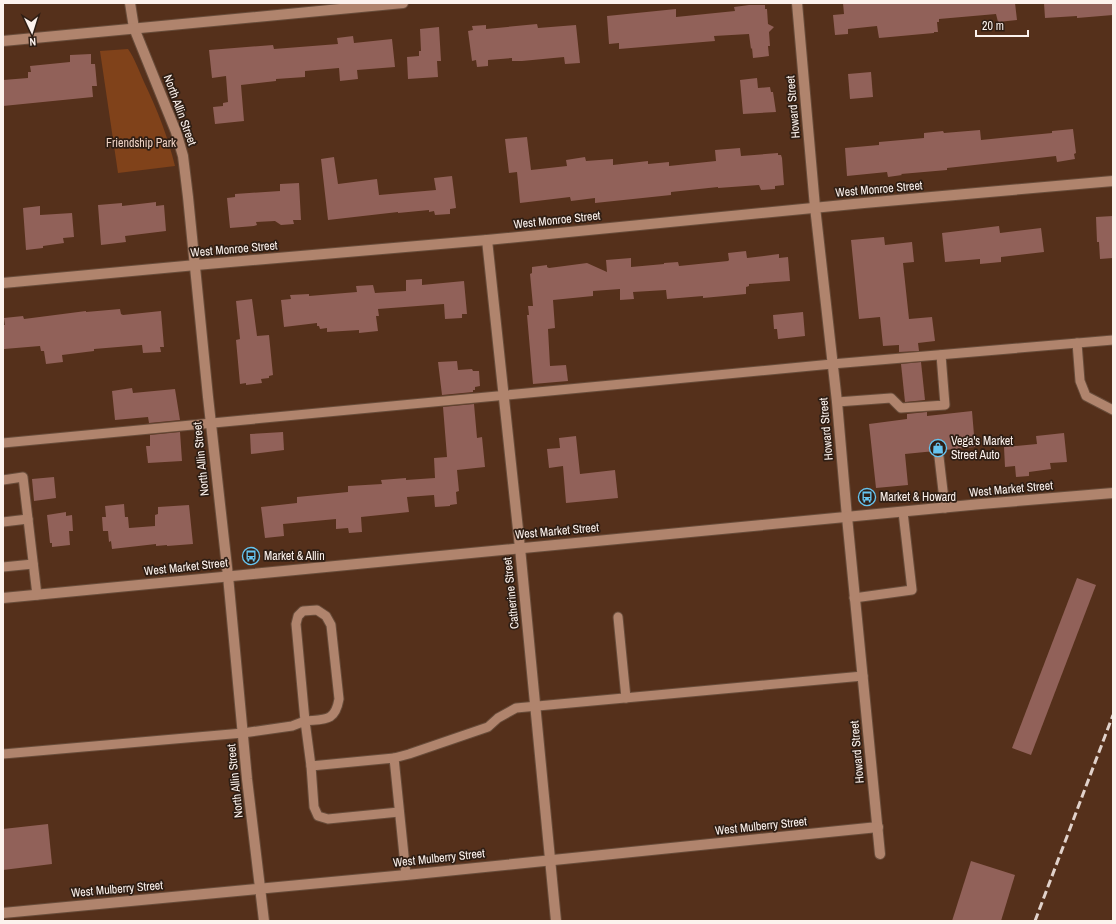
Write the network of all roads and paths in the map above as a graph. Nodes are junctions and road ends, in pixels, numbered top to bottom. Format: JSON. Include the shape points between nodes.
{"nodes":[{"id":1,"x":130,"y":3,"type":"edge"},
{"id":2,"x":403,"y":3,"type":"edge"},
{"id":3,"x":797,"y":3,"type":"edge"},
{"id":4,"x":134,"y":28,"type":"junction"},
{"id":5,"x":3,"y":41,"type":"edge"},
{"id":6,"x":1113,"y":181,"type":"edge"},
{"id":7,"x":816,"y":207,"type":"junction"},
{"id":8,"x":487,"y":240,"type":"junction"},
{"id":9,"x":196,"y":265,"type":"junction"},
{"id":10,"x":3,"y":283,"type":"edge"},
{"id":11,"x":1113,"y":340,"type":"edge"},
{"id":12,"x":1077,"y":343,"type":"junction"},
{"id":13,"x":941,"y":355,"type":"junction"},
{"id":14,"x":832,"y":364,"type":"junction"},
{"id":15,"x":503,"y":395,"type":"junction"},
{"id":16,"x":836,"y":402,"type":"junction"},
{"id":17,"x":1113,"y":410,"type":"edge"},
{"id":18,"x":210,"y":423,"type":"junction"},
{"id":19,"x":3,"y":443,"type":"edge"},
{"id":20,"x":939,"y":457,"type":"dead end"},
{"id":21,"x":3,"y":480,"type":"edge"},
{"id":22,"x":1113,"y":493,"type":"edge"},
{"id":23,"x":945,"y":508,"type":"junction"},
{"id":24,"x":903,"y":512,"type":"junction"},
{"id":25,"x":847,"y":517,"type":"junction"},
{"id":26,"x":28,"y":519,"type":"junction"},
{"id":27,"x":3,"y":522,"type":"edge"},
{"id":28,"x":520,"y":548,"type":"junction"},
{"id":29,"x":34,"y":564,"type":"junction"},
{"id":30,"x":3,"y":567,"type":"edge"},
{"id":31,"x":228,"y":576,"type":"junction"},
{"id":32,"x":37,"y":595,"type":"junction"},
{"id":33,"x":3,"y":598,"type":"edge"},
{"id":34,"x":854,"y":598,"type":"junction"},
{"id":35,"x":618,"y":617,"type":"dead end"},
{"id":36,"x":863,"y":676,"type":"junction"},
{"id":37,"x":626,"y":698,"type":"junction"},
{"id":38,"x":535,"y":707,"type":"junction"},
{"id":39,"x":305,"y":721,"type":"junction"},
{"id":40,"x":243,"y":733,"type":"junction"},
{"id":41,"x":3,"y":754,"type":"edge"},
{"id":42,"x":394,"y":758,"type":"junction"},
{"id":43,"x":310,"y":766,"type":"junction"},
{"id":44,"x":399,"y":812,"type":"junction"},
{"id":45,"x":878,"y":828,"type":"junction"},
{"id":46,"x":880,"y":854,"type":"dead end"},
{"id":47,"x":550,"y":860,"type":"junction"},
{"id":48,"x":406,"y":875,"type":"junction"},
{"id":49,"x":260,"y":888,"type":"junction"},
{"id":50,"x":3,"y":913,"type":"edge"},
{"id":51,"x":264,"y":921,"type":"edge"},
{"id":52,"x":556,"y":921,"type":"edge"}],
"edges":[{"from":1,"to":4,"type":"street","name":"North Allin Street"},
{"from":2,"to":4,"type":"street"},
{"from":3,"to":7,"type":"street","name":"Howard Street"},
{"from":4,"to":5,"type":"street"},
{"from":4,"to":9,"type":"street","name":"North Allin Street","via":[[179,144]]},
{"from":6,"to":7,"type":"street","name":"West Monroe Street"},
{"from":7,"to":8,"type":"street","name":"West Monroe Street"},
{"from":7,"to":14,"type":"street","name":"Howard Street"},
{"from":8,"to":9,"type":"street","name":"West Monroe Street"},
{"from":8,"to":15,"type":"street","name":"Catherine Street"},
{"from":9,"to":10,"type":"street","name":"West Monroe Street"},
{"from":9,"to":18,"type":"street","name":"North Allin Street"},
{"from":11,"to":12,"type":"lane"},
{"from":12,"to":13,"type":"lane"},
{"from":12,"to":17,"type":"lane","via":[[1080,381],[1086,396]]},
{"from":13,"to":14,"type":"lane"},
{"from":13,"to":16,"type":"lane","via":[[945,405],[901,408],[891,398]]},
{"from":14,"to":15,"type":"lane"},
{"from":14,"to":16,"type":"street","name":"Howard Street"},
{"from":15,"to":18,"type":"lane"},
{"from":15,"to":28,"type":"street","name":"Catherine Street"},
{"from":16,"to":25,"type":"street","name":"Howard Street"},
{"from":18,"to":19,"type":"lane"},
{"from":18,"to":31,"type":"street","name":"North Allin Street"},
{"from":20,"to":23,"type":"lane"},
{"from":21,"to":26,"type":"lane","via":[[23,477]]},
{"from":22,"to":23,"type":"street","name":"West Market Street"},
{"from":23,"to":24,"type":"street","name":"West Market Street"},
{"from":24,"to":25,"type":"street","name":"West Market Street"},
{"from":24,"to":34,"type":"lane","via":[[912,590]]},
{"from":25,"to":28,"type":"street","name":"West Market Street"},
{"from":25,"to":34,"type":"street","name":"Howard Street"},
{"from":26,"to":27,"type":"lane"},
{"from":26,"to":29,"type":"lane"},
{"from":28,"to":31,"type":"street","name":"West Market Street"},
{"from":28,"to":38,"type":"street","name":"Catherine Street"},
{"from":29,"to":30,"type":"lane"},
{"from":29,"to":32,"type":"lane"},
{"from":31,"to":32,"type":"street","name":"West Market Street"},
{"from":31,"to":40,"type":"street","name":"North Allin Street"},
{"from":32,"to":33,"type":"street","name":"West Market Street"},
{"from":34,"to":36,"type":"street","name":"Howard Street"},
{"from":35,"to":37,"type":"lane"},
{"from":36,"to":37,"type":"lane"},
{"from":36,"to":45,"type":"street","name":"Howard Street"},
{"from":37,"to":38,"type":"lane"},
{"from":38,"to":42,"type":"lane","via":[[516,708],[488,727]]},
{"from":38,"to":47,"type":"street","name":"Catherine Street"},
{"from":39,"to":39,"type":"lane","via":[[296,624],[303,610],[317,610],[326,616],[332,625],[339,699],[337,711],[329,718]]},
{"from":39,"to":40,"type":"lane","via":[[292,726]]},
{"from":39,"to":43,"type":"lane"},
{"from":40,"to":41,"type":"lane"},
{"from":40,"to":49,"type":"street","name":"North Allin Street"},
{"from":42,"to":43,"type":"lane"},
{"from":42,"to":44,"type":"lane"},
{"from":43,"to":44,"type":"lane","via":[[314,807],[318,816],[328,819]]},
{"from":44,"to":48,"type":"lane"},
{"from":45,"to":46,"type":"street","name":"Howard Street"},
{"from":45,"to":47,"type":"street","name":"West Mulberry Street"},
{"from":47,"to":48,"type":"street","name":"West Mulberry Street"},
{"from":47,"to":52,"type":"street","name":"Catherine Street"},
{"from":48,"to":49,"type":"street","name":"West Mulberry Street"},
{"from":49,"to":50,"type":"street","name":"West Mulberry Street"},
{"from":49,"to":51,"type":"street","name":"North Allin Street"}]}
